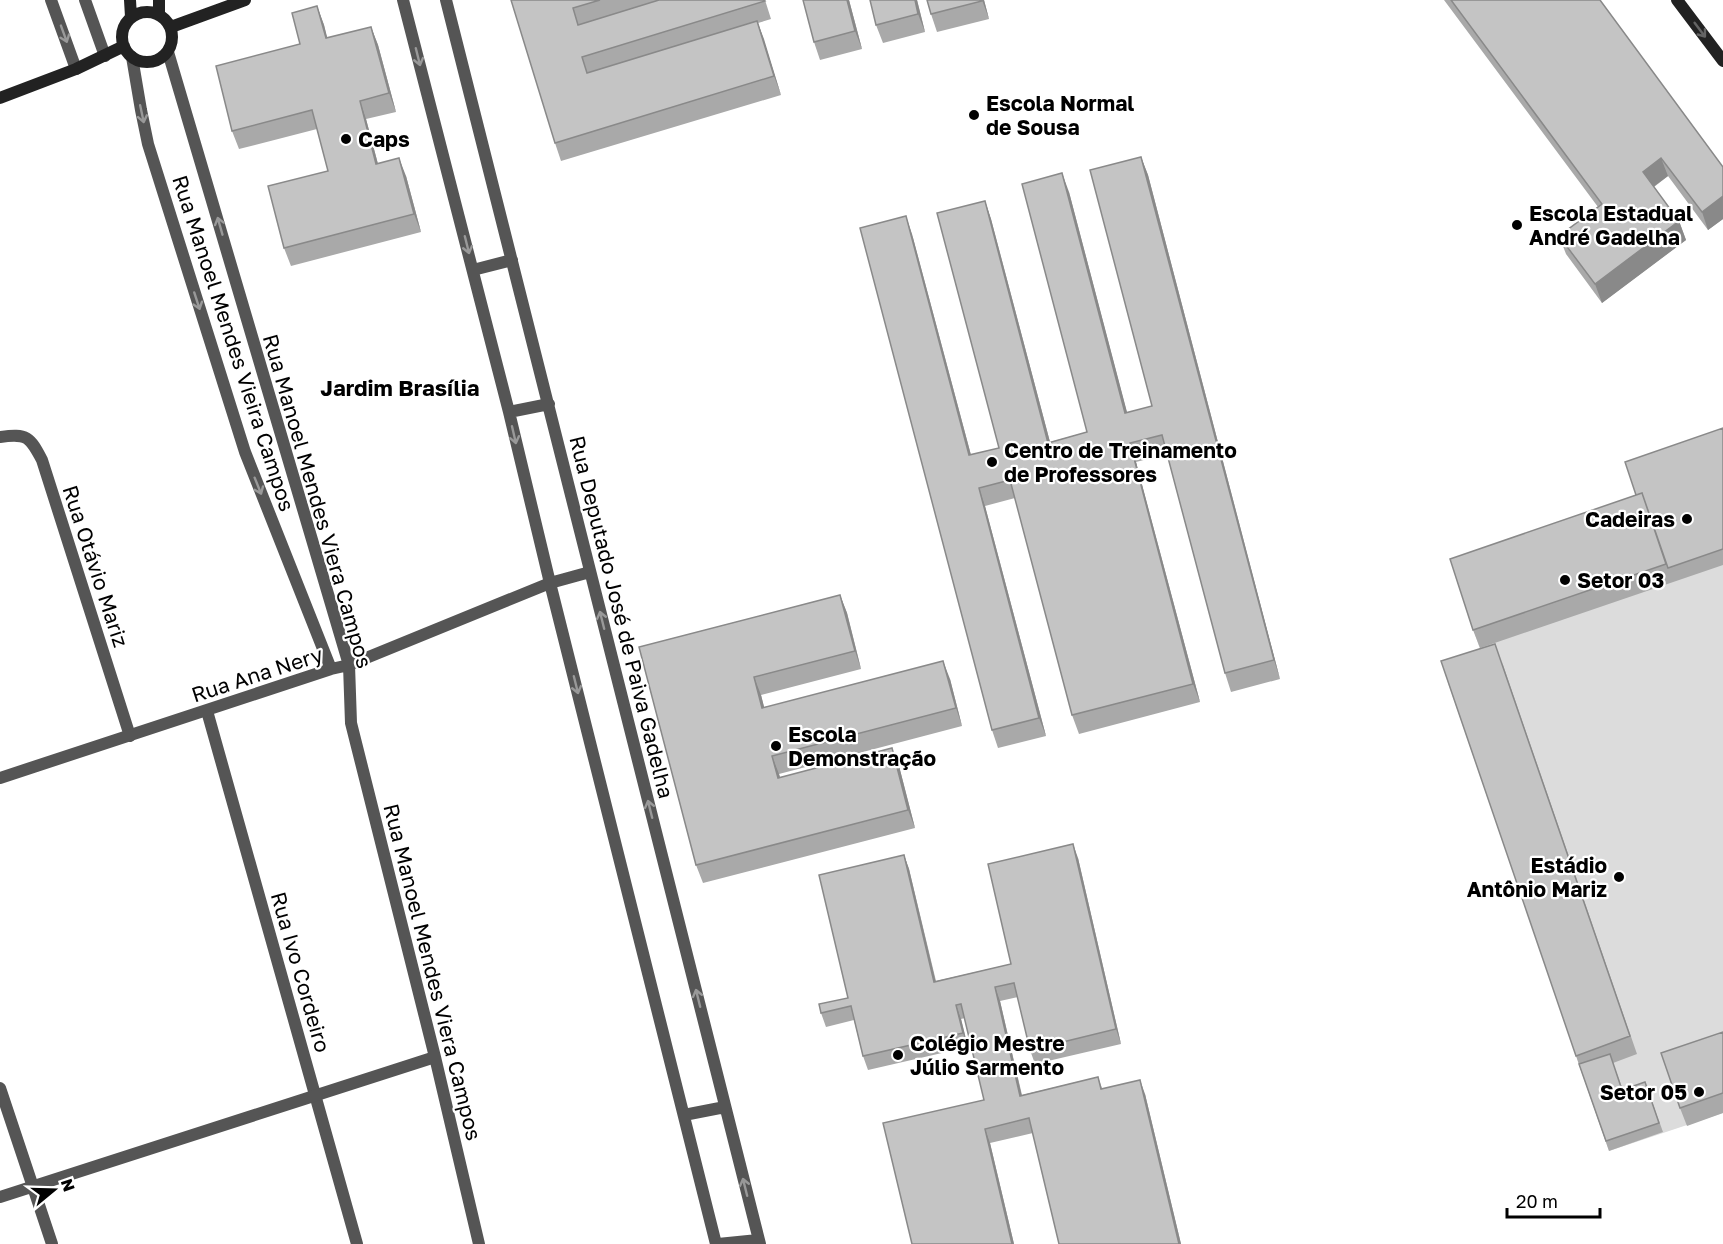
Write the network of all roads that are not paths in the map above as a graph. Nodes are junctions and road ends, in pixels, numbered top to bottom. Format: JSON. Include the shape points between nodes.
{"nodes":[{"id":1,"x":51,"y":0,"type":"edge"},
{"id":2,"x":85,"y":0,"type":"edge"},
{"id":3,"x":130,"y":0,"type":"edge"},
{"id":4,"x":159,"y":0,"type":"edge"},
{"id":5,"x":244,"y":0,"type":"edge"},
{"id":6,"x":403,"y":0,"type":"edge"},
{"id":7,"x":446,"y":0,"type":"edge"},
{"id":8,"x":1677,"y":0,"type":"edge"},
{"id":9,"x":159,"y":14,"type":"junction"},
{"id":10,"x":131,"y":18,"type":"junction"},
{"id":11,"x":171,"y":27,"type":"junction"},
{"id":12,"x":128,"y":51,"type":"junction"},
{"id":13,"x":168,"y":52,"type":"junction"},
{"id":14,"x":105,"y":56,"type":"junction"},
{"id":15,"x":1723,"y":61,"type":"edge"},
{"id":16,"x":76,"y":69,"type":"junction"},
{"id":17,"x":0,"y":98,"type":"edge"},
{"id":18,"x":512,"y":260,"type":"junction"},
{"id":19,"x":473,"y":270,"type":"junction"},
{"id":20,"x":549,"y":404,"type":"junction"},
{"id":21,"x":509,"y":412,"type":"junction"},
{"id":22,"x":0,"y":437,"type":"edge"},
{"id":23,"x":590,"y":572,"type":"junction"},
{"id":24,"x":550,"y":583,"type":"junction"},
{"id":25,"x":349,"y":664,"type":"junction"},
{"id":26,"x":331,"y":669,"type":"junction"},
{"id":27,"x":207,"y":711,"type":"junction"},
{"id":28,"x":130,"y":736,"type":"junction"},
{"id":29,"x":0,"y":778,"type":"edge"},
{"id":30,"x":435,"y":1057,"type":"junction"},
{"id":31,"x":0,"y":1088,"type":"edge"},
{"id":32,"x":315,"y":1095,"type":"junction"},
{"id":33,"x":725,"y":1107,"type":"junction"},
{"id":34,"x":684,"y":1115,"type":"junction"},
{"id":35,"x":32,"y":1186,"type":"junction"},
{"id":36,"x":0,"y":1197,"type":"edge"},
{"id":37,"x":759,"y":1242,"type":"edge"},
{"id":38,"x":52,"y":1244,"type":"edge"},
{"id":39,"x":357,"y":1244,"type":"edge"},
{"id":40,"x":479,"y":1244,"type":"edge"},
{"id":41,"x":717,"y":1244,"type":"edge"}],
"edges":[{"from":1,"to":16,"type":"street","one_way":true},
{"from":2,"to":14,"type":"street"},
{"from":3,"to":10,"type":"street"},
{"from":4,"to":9,"type":"street"},
{"from":5,"to":11,"type":"street"},
{"from":6,"to":19,"type":"street","one_way":true},
{"from":7,"to":18,"type":"street","name":"Rua Deputado José de Paiva Gadelha"},
{"from":8,"to":15,"type":"street","one_way":true},
{"from":9,"to":10,"type":"street","via":[[144,11]]},
{"from":9,"to":11,"type":"street"},
{"from":10,"to":12,"type":"street","via":[[123,31]]},
{"from":11,"to":13,"type":"street","via":[[173,36]]},
{"from":12,"to":13,"type":"street","via":[[141,61],[151,62]]},
{"from":12,"to":14,"type":"street"},
{"from":12,"to":26,"type":"street","name":"Rua Manoel Mendes Vieira Campos","one_way":true,"via":[[148,144],[245,452]]},
{"from":25,"to":13,"type":"street","name":"Rua Manoel Mendes Viera Campos","one_way":true},
{"from":14,"to":16,"type":"street"},
{"from":16,"to":17,"type":"street"},
{"from":18,"to":19,"type":"street"},
{"from":18,"to":20,"type":"street","name":"Rua Deputado José de Paiva Gadelha"},
{"from":19,"to":21,"type":"street"},
{"from":20,"to":21,"type":"street"},
{"from":20,"to":23,"type":"street","name":"Rua Deputado José de Paiva Gadelha"},
{"from":21,"to":24,"type":"street","one_way":true},
{"from":22,"to":28,"type":"street","name":"Rua Otávio Mariz","via":[[18,435],[32,442],[42,460]]},
{"from":23,"to":24,"type":"street","name":"Rua Ana Nery"},
{"from":33,"to":23,"type":"street","name":"Rua Deputado José de Paiva Gadelha","one_way":true},
{"from":24,"to":25,"type":"street","name":"Rua Ana Nery"},
{"from":24,"to":34,"type":"street","one_way":true},
{"from":25,"to":26,"type":"street","name":"Rua Ana Nery"},
{"from":25,"to":30,"type":"street","name":"Rua Manoel Mendes Viera Campos","via":[[351,723]]},
{"from":26,"to":27,"type":"street","name":"Rua Ana Nery"},
{"from":27,"to":28,"type":"street","name":"Rua Ana Nery"},
{"from":27,"to":32,"type":"street","name":"Rua Ivo Cordeiro"},
{"from":28,"to":29,"type":"street","name":"Rua Ana Nery"},
{"from":30,"to":32,"type":"street"},
{"from":30,"to":40,"type":"street","name":"Rua Manoel Mendes Viera Campos"},
{"from":31,"to":35,"type":"street"},
{"from":32,"to":35,"type":"street"},
{"from":32,"to":39,"type":"street","name":"Rua Ivo Cordeiro"},
{"from":33,"to":34,"type":"street"},
{"from":37,"to":33,"type":"street","name":"Rua Deputado José de Paiva Gadelha","one_way":true},
{"from":34,"to":41,"type":"street"},
{"from":35,"to":36,"type":"street"},
{"from":35,"to":38,"type":"street"},
{"from":37,"to":41,"type":"street"}]}
